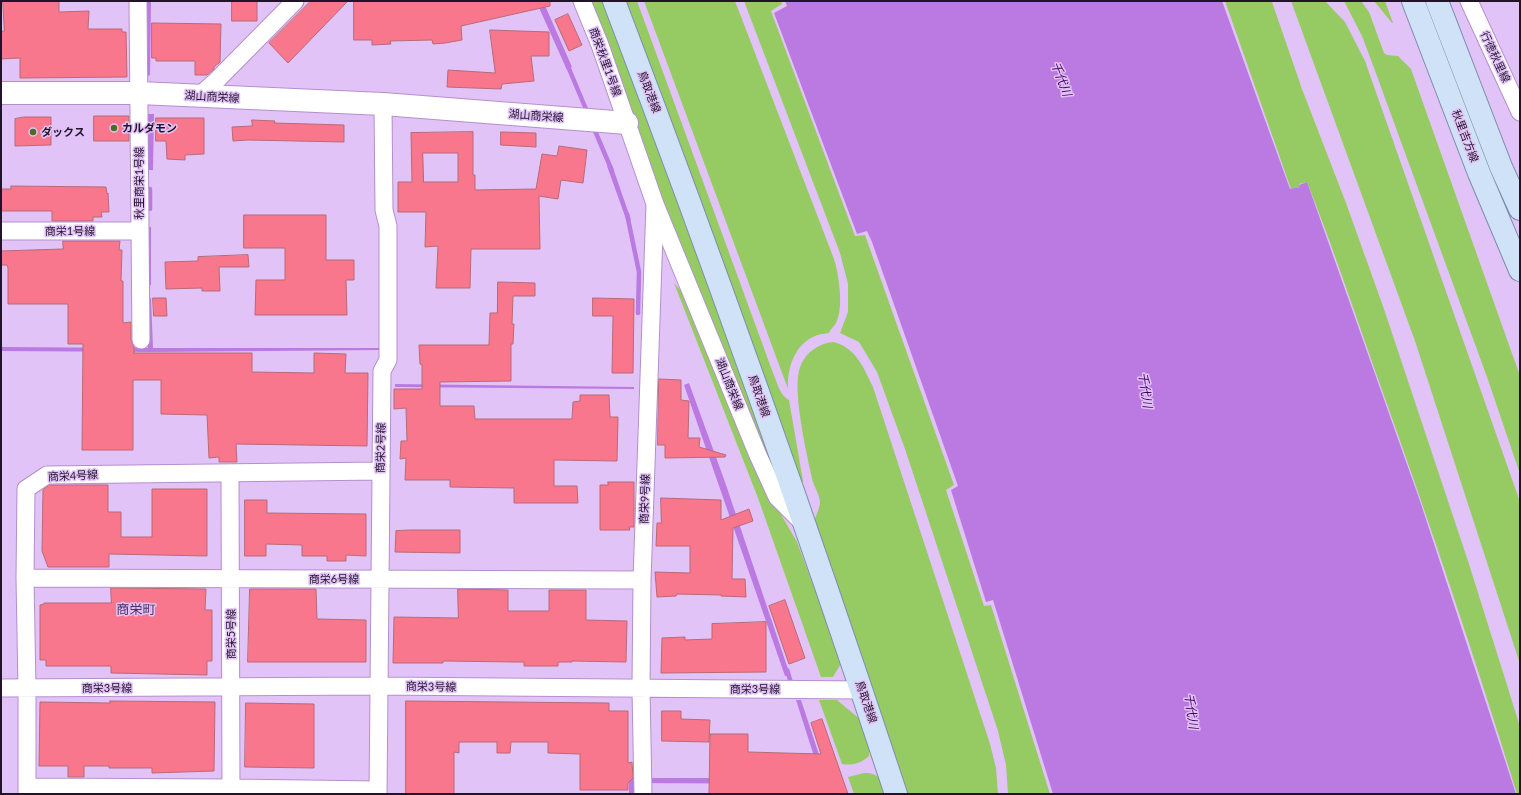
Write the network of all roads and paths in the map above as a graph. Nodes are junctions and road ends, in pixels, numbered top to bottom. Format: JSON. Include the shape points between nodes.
{"nodes":[{"id":1,"x":138,"y":1,"type":"edge"},
{"id":2,"x":295,"y":1,"type":"edge"},
{"id":3,"x":582,"y":1,"type":"edge"},
{"id":4,"x":614,"y":1,"type":"edge"},
{"id":5,"x":1412,"y":1,"type":"edge"},
{"id":6,"x":1437,"y":1,"type":"edge"},
{"id":7,"x":1469,"y":1,"type":"edge"},
{"id":8,"x":1,"y":93,"type":"edge"},
{"id":9,"x":138,"y":93,"type":"junction"},
{"id":10,"x":199,"y":96,"type":"junction"},
{"id":11,"x":383,"y":104,"type":"junction"},
{"id":12,"x":1520,"y":112,"type":"edge"},
{"id":13,"x":627,"y":122,"type":"junction"},
{"id":14,"x":655,"y":204,"type":"junction"},
{"id":15,"x":1520,"y":209,"type":"edge"},
{"id":16,"x":1498,"y":220,"type":"junction"},
{"id":17,"x":1,"y":231,"type":"edge"},
{"id":18,"x":140,"y":231,"type":"junction"},
{"id":19,"x":1520,"y":270,"type":"edge"},
{"id":20,"x":1520,"y":280,"type":"edge"},
{"id":21,"x":141,"y":340,"type":"dead end"},
{"id":22,"x":381,"y":472,"type":"junction"},
{"id":23,"x":230,"y":474,"type":"junction"},
{"id":24,"x":805,"y":526,"type":"junction"},
{"id":25,"x":25,"y":578,"type":"junction"},
{"id":26,"x":230,"y":579,"type":"junction"},
{"id":27,"x":381,"y":579,"type":"junction"},
{"id":28,"x":642,"y":580,"type":"junction"},
{"id":29,"x":379,"y":686,"type":"junction"},
{"id":30,"x":231,"y":687,"type":"junction"},
{"id":31,"x":1,"y":688,"type":"edge"},
{"id":32,"x":27,"y":688,"type":"junction"},
{"id":33,"x":642,"y":689,"type":"junction"},
{"id":34,"x":862,"y":690,"type":"junction"},
{"id":35,"x":27,"y":791,"type":"edge"},
{"id":36,"x":231,"y":791,"type":"edge"},
{"id":37,"x":378,"y":792,"type":"edge"},
{"id":38,"x":643,"y":794,"type":"edge"},
{"id":39,"x":896,"y":794,"type":"edge"}],
"edges":[{"from":1,"to":9,"type":"street","name":"秋里商栄1号線"},
{"from":2,"to":10,"type":"street"},
{"from":3,"to":13,"type":"street","name":"商栄秋里1号線"},
{"from":4,"to":24,"type":"main road","name":"鳥取港線","via":[[713,265]]},
{"from":5,"to":16,"type":"main road","name":"秋里吉方線"},
{"from":6,"to":15,"type":"main road","name":"秋里吉方線","via":[[1501,167]]},
{"from":7,"to":12,"type":"street","name":"行徳秋里線"},
{"from":8,"to":9,"type":"street","name":"湖山商栄線"},
{"from":9,"to":10,"type":"street","name":"湖山商栄線"},
{"from":9,"to":18,"type":"street","name":"秋里商栄1号線"},
{"from":10,"to":11,"type":"street","name":"湖山商栄線"},
{"from":11,"to":13,"type":"street","name":"湖山商栄線"},
{"from":11,"to":22,"type":"street","name":"商栄2号線","via":[[384,210],[388,226],[388,360],[382,371]]},
{"from":13,"to":14,"type":"street","name":"湖山商栄線"},
{"from":14,"to":24,"type":"street","name":"湖山商栄線","via":[[757,453],[778,497]]},
{"from":14,"to":28,"type":"street","name":"商栄9号線"},
{"from":16,"to":19,"type":"main road","name":"秋里吉方線"},
{"from":16,"to":20,"type":"main road"},
{"from":17,"to":18,"type":"street","name":"商栄1号線"},
{"from":18,"to":21,"type":"street","name":"秋里商栄1号線"},
{"from":22,"to":23,"type":"street","name":"商栄4号線"},
{"from":22,"to":27,"type":"street","name":"商栄2号線"},
{"from":23,"to":25,"type":"street","name":"商栄4号線","via":[[47,475],[26,489]]},
{"from":23,"to":26,"type":"street","name":"商栄5号線"},
{"from":24,"to":34,"type":"main road","name":"鳥取港線"},
{"from":25,"to":26,"type":"street","name":"商栄6号線"},
{"from":25,"to":32,"type":"street","name":"商栄4号線"},
{"from":26,"to":27,"type":"street","name":"商栄6号線"},
{"from":26,"to":30,"type":"street","name":"商栄5号線"},
{"from":27,"to":28,"type":"street","name":"商栄6号線"},
{"from":27,"to":29,"type":"street","name":"商栄2号線"},
{"from":28,"to":33,"type":"street","name":"商栄9号線"},
{"from":29,"to":30,"type":"street","name":"商栄3号線"},
{"from":29,"to":33,"type":"street","name":"商栄3号線"},
{"from":29,"to":37,"type":"street","name":"商栄2号線"},
{"from":30,"to":32,"type":"street","name":"商栄3号線"},
{"from":30,"to":36,"type":"street","name":"商栄5号線"},
{"from":31,"to":32,"type":"street","name":"商栄3号線"},
{"from":32,"to":35,"type":"street","name":"商栄4号線"},
{"from":33,"to":34,"type":"street","name":"商栄3号線"},
{"from":33,"to":38,"type":"street","name":"商栄9号線"},
{"from":34,"to":39,"type":"main road","name":"鳥取港線"},
{"from":35,"to":36,"type":"street"},
{"from":36,"to":37,"type":"street"}]}
